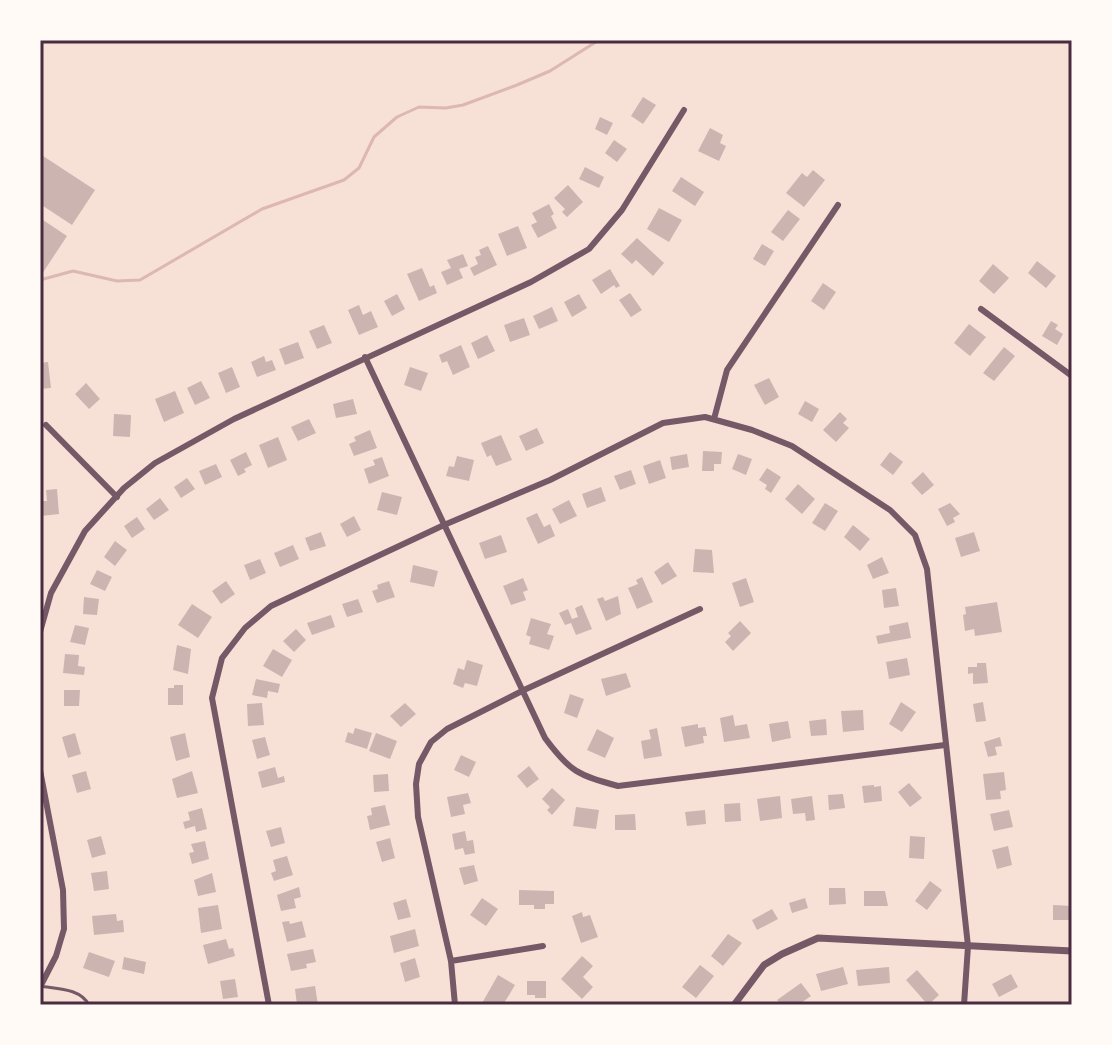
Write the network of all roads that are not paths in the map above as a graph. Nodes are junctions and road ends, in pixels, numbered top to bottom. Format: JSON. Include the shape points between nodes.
{"nodes":[{"id":1,"x":684,"y":110,"type":"dead end"},
{"id":2,"x":838,"y":205,"type":"dead end"},
{"id":3,"x":981,"y":309,"type":"dead end"},
{"id":4,"x":365,"y":357,"type":"junction"},
{"id":5,"x":1072,"y":376,"type":"edge"},
{"id":6,"x":714,"y":419,"type":"junction"},
{"id":7,"x":46,"y":425,"type":"dead end"},
{"id":8,"x":117,"y":497,"type":"junction"},
{"id":9,"x":444,"y":525,"type":"junction"},
{"id":10,"x":700,"y":609,"type":"dead end"},
{"id":11,"x":40,"y":632,"type":"edge"},
{"id":12,"x":524,"y":690,"type":"junction"},
{"id":13,"x":945,"y":745,"type":"junction"},
{"id":14,"x":40,"y":770,"type":"edge"},
{"id":15,"x":543,"y":946,"type":"dead end"},
{"id":16,"x":968,"y":946,"type":"junction"},
{"id":17,"x":1072,"y":951,"type":"edge"},
{"id":18,"x":451,"y":961,"type":"junction"},
{"id":19,"x":40,"y":986,"type":"edge"},
{"id":20,"x":89,"y":1005,"type":"edge"},
{"id":21,"x":269,"y":1005,"type":"edge"},
{"id":22,"x":455,"y":1005,"type":"edge"},
{"id":23,"x":734,"y":1005,"type":"edge"},
{"id":24,"x":964,"y":1005,"type":"edge"}],
"edges":[{"from":1,"to":4,"type":"street","via":[[622,210],[589,249],[531,282]]},
{"from":2,"to":6,"type":"street","via":[[727,370]]},
{"from":3,"to":5,"type":"street"},
{"from":4,"to":8,"type":"street","via":[[163,458]]},
{"from":4,"to":9,"type":"street"},
{"from":6,"to":9,"type":"street","via":[[663,423]]},
{"from":6,"to":13,"type":"street","via":[[792,446],[890,510],[915,535],[927,569]]},
{"from":7,"to":8,"type":"street"},
{"from":8,"to":11,"type":"street","via":[[85,531],[67,562]]},
{"from":9,"to":12,"type":"street"},
{"from":9,"to":21,"type":"street","via":[[271,606],[222,658],[212,698]]},
{"from":10,"to":12,"type":"street"},
{"from":12,"to":13,"type":"street","via":[[545,738],[564,764],[584,777],[618,786]]},
{"from":12,"to":18,"type":"street","via":[[447,729],[431,742],[419,764],[418,817]]},
{"from":13,"to":16,"type":"street"},
{"from":14,"to":19,"type":"street","via":[[63,890],[64,929]]},
{"from":15,"to":18,"type":"street"},
{"from":16,"to":17,"type":"street"},
{"from":16,"to":23,"type":"street","via":[[818,938],[764,965]]},
{"from":16,"to":24,"type":"street"},
{"from":18,"to":22,"type":"street"},
{"from":19,"to":20,"type":"lane","via":[[76,992]]}]}
